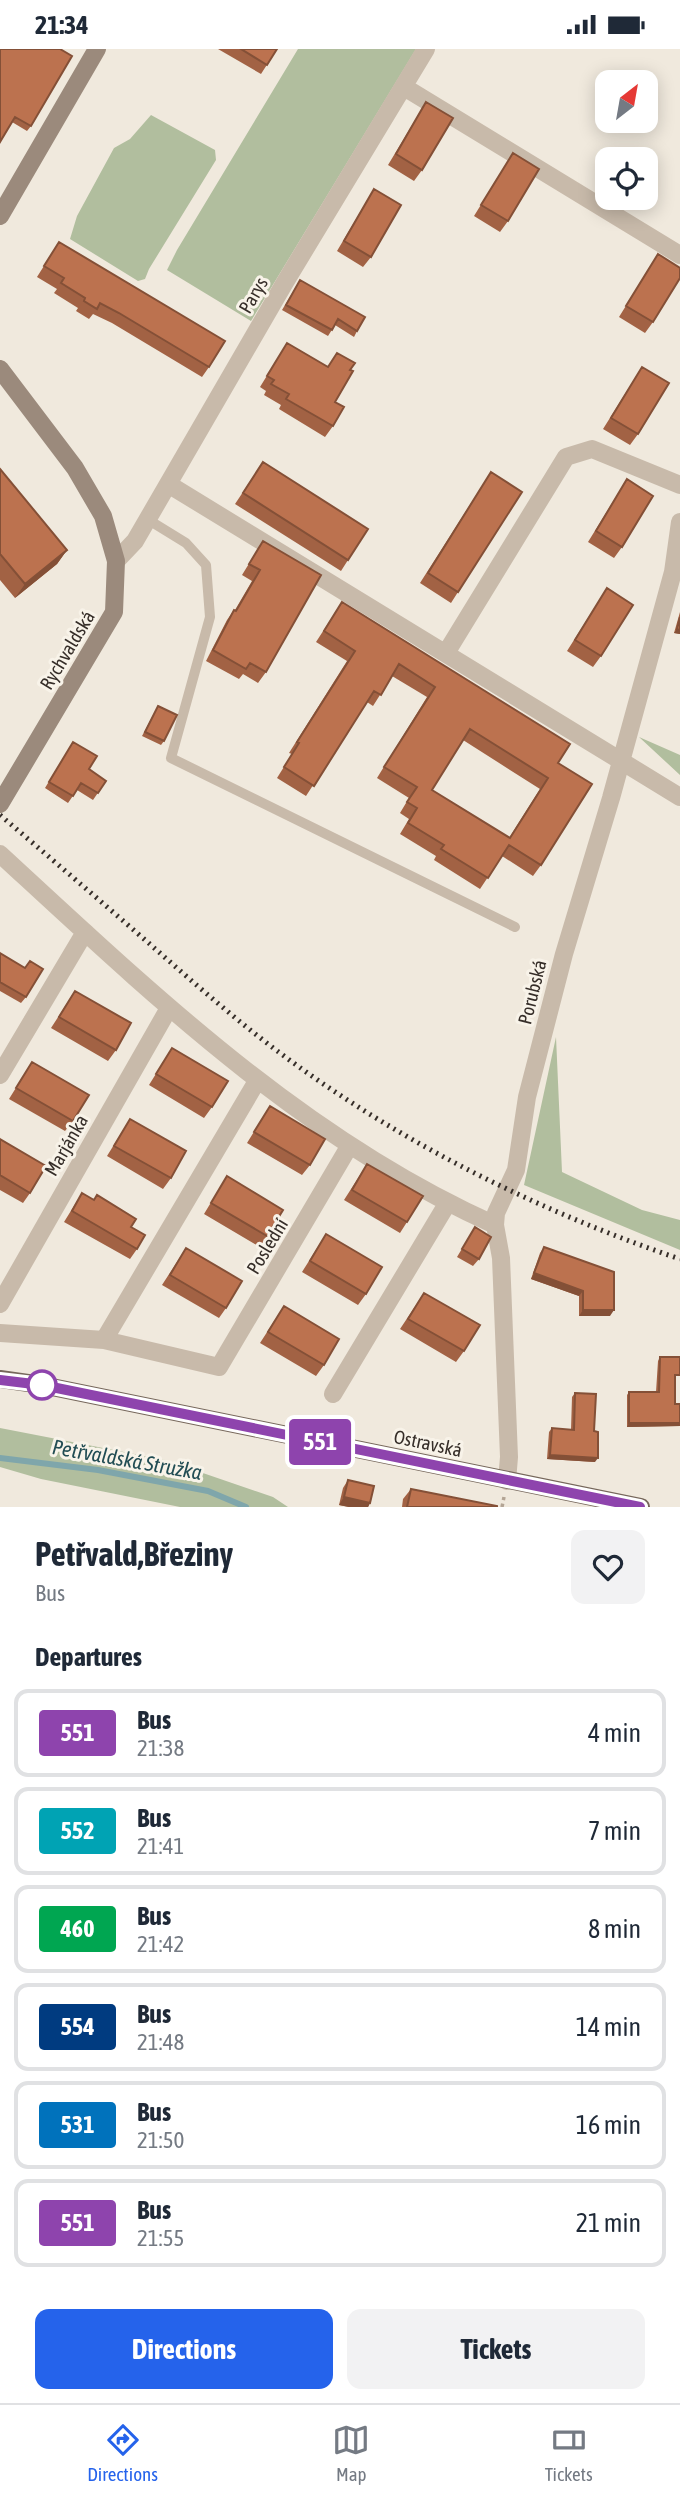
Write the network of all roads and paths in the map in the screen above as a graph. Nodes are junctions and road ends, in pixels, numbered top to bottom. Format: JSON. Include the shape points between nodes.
{"nodes":[{"id":1,"x":97,"y":49,"type":"edge"},
{"id":2,"x":426,"y":49,"type":"edge"},
{"id":3,"x":404,"y":87,"type":"junction"},
{"id":4,"x":0,"y":216,"type":"edge"},
{"id":5,"x":680,"y":255,"type":"edge"},
{"id":6,"x":0,"y":369,"type":"edge"},
{"id":7,"x":168,"y":484,"type":"junction"},
{"id":8,"x":680,"y":485,"type":"edge"},
{"id":9,"x":147,"y":519,"type":"junction"},
{"id":10,"x":680,"y":522,"type":"edge"},
{"id":11,"x":116,"y":561,"type":"junction"},
{"id":12,"x":446,"y":653,"type":"junction"},
{"id":13,"x":621,"y":760,"type":"junction"},
{"id":14,"x":680,"y":797,"type":"edge"},
{"id":15,"x":0,"y":804,"type":"edge"},
{"id":16,"x":0,"y":854,"type":"edge"},
{"id":17,"x":515,"y":927,"type":"dead end"},
{"id":18,"x":85,"y":932,"type":"junction"},
{"id":19,"x":169,"y":1008,"type":"junction"},
{"id":20,"x":0,"y":1075,"type":"edge"},
{"id":21,"x":257,"y":1081,"type":"junction"},
{"id":22,"x":350,"y":1145,"type":"junction"},
{"id":23,"x":447,"y":1204,"type":"junction"},
{"id":24,"x":495,"y":1225,"type":"junction"},
{"id":25,"x":0,"y":1304,"type":"edge"},
{"id":26,"x":0,"y":1333,"type":"edge"},
{"id":27,"x":104,"y":1340,"type":"junction"},
{"id":28,"x":0,"y":1380,"type":"edge"},
{"id":29,"x":333,"y":1394,"type":"dead end"},
{"id":30,"x":507,"y":1481,"type":"junction"},
{"id":31,"x":641,"y":1507,"type":"edge"}],
"edges":[{"from":1,"to":4,"type":"street"},
{"from":2,"to":3,"type":"street","name":"Parys"},
{"from":3,"to":5,"type":"street"},
{"from":3,"to":7,"type":"street","name":"Parys"},
{"from":6,"to":11,"type":"street","name":"Rychvaldská","via":[[75,468],[103,516]]},
{"from":7,"to":9,"type":"street","name":"Parys"},
{"from":7,"to":12,"type":"street"},
{"from":8,"to":12,"type":"street","via":[[592,449],[566,457]]},
{"from":9,"to":11,"type":"street","name":"Parys"},
{"from":9,"to":17,"type":"lane","via":[[186,543],[206,565],[210,617],[171,758]]},
{"from":10,"to":13,"type":"street","name":"Porubská","via":[[673,572]]},
{"from":11,"to":15,"type":"street","name":"Rychvaldská","via":[[114,612]]},
{"from":12,"to":13,"type":"street"},
{"from":13,"to":14,"type":"street"},
{"from":13,"to":24,"type":"street","name":"Porubská","via":[[527,1097],[516,1170]]},
{"from":16,"to":18,"type":"street"},
{"from":18,"to":19,"type":"street"},
{"from":18,"to":20,"type":"street"},
{"from":19,"to":21,"type":"street"},
{"from":19,"to":25,"type":"street","name":"Marjánka"},
{"from":21,"to":22,"type":"street"},
{"from":21,"to":27,"type":"street"},
{"from":22,"to":23,"type":"street"},
{"from":22,"to":27,"type":"street","name":"Poslední","via":[[219,1367]]},
{"from":23,"to":24,"type":"street"},
{"from":23,"to":29,"type":"street"},
{"from":24,"to":30,"type":"street","name":"Porubská","via":[[501,1258]]},
{"from":26,"to":27,"type":"street"},
{"from":28,"to":30,"type":"main road","name":"Ostravská"},
{"from":30,"to":31,"type":"main road","name":"Ostravská"}]}
